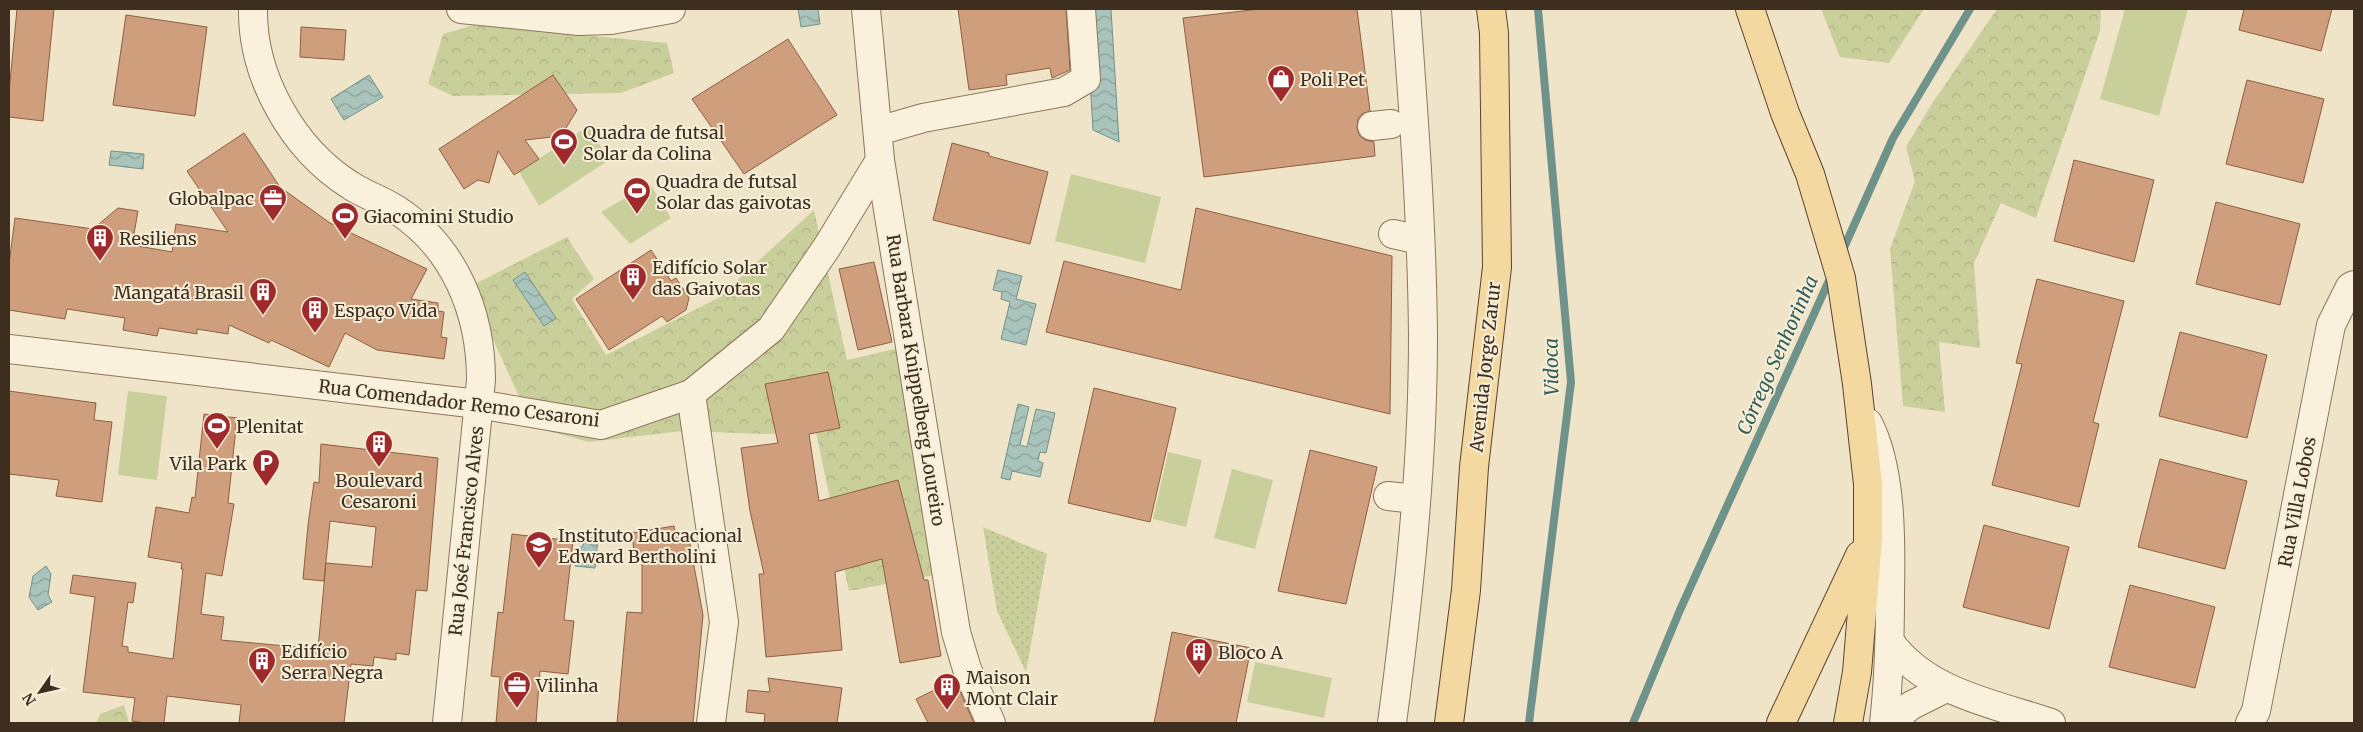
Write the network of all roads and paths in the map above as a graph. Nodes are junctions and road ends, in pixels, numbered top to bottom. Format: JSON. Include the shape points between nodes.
{"nodes":[{"id":1,"x":253,"y":9,"type":"edge"},
{"id":2,"x":461,"y":9,"type":"edge"},
{"id":3,"x":670,"y":9,"type":"edge"},
{"id":4,"x":1081,"y":9,"type":"edge"},
{"id":5,"x":1406,"y":9,"type":"edge"},
{"id":6,"x":1491,"y":9,"type":"edge"},
{"id":7,"x":1750,"y":9,"type":"edge"},
{"id":8,"x":1767,"y":9,"type":"edge"},
{"id":9,"x":864,"y":16,"type":"edge"},
{"id":10,"x":1785,"y":113,"type":"junction"},
{"id":11,"x":878,"y":131,"type":"junction"},
{"id":12,"x":880,"y":160,"type":"junction"},
{"id":13,"x":1393,"y":234,"type":"dead end"},
{"id":14,"x":1420,"y":240,"type":"junction"},
{"id":15,"x":2354,"y":285,"type":"edge"},
{"id":16,"x":9,"y":349,"type":"edge"},
{"id":17,"x":691,"y":394,"type":"junction"},
{"id":18,"x":1857,"y":395,"type":"junction"},
{"id":19,"x":478,"y":404,"type":"junction"},
{"id":20,"x":1388,"y":496,"type":"dead end"},
{"id":21,"x":1416,"y":499,"type":"junction"},
{"id":22,"x":1868,"y":539,"type":"junction"},
{"id":23,"x":1890,"y":642,"type":"junction"},
{"id":24,"x":1946,"y":688,"type":"junction"},
{"id":25,"x":447,"y":723,"type":"edge"},
{"id":26,"x":711,"y":723,"type":"edge"},
{"id":27,"x":991,"y":723,"type":"edge"},
{"id":28,"x":1392,"y":723,"type":"edge"},
{"id":29,"x":1449,"y":723,"type":"edge"},
{"id":30,"x":1781,"y":723,"type":"edge"},
{"id":31,"x":1848,"y":723,"type":"edge"},
{"id":32,"x":1884,"y":723,"type":"edge"},
{"id":33,"x":1891,"y":723,"type":"edge"},
{"id":34,"x":2051,"y":723,"type":"edge"},
{"id":35,"x":2250,"y":723,"type":"edge"}],
"edges":[{"from":1,"to":19,"type":"street","name":"Rua José Francisco Alves","via":[[263,71],[274,97],[302,141],[316,158],[351,186],[383,201],[419,226],[450,264],[468,300],[477,331],[481,355]]},
{"from":2,"to":3,"type":"street","via":[[579,21],[611,20]]},
{"from":4,"to":11,"type":"street","via":[[1084,82],[1064,92],[924,118]]},
{"from":5,"to":14,"type":"street","via":[[1419,181]]},
{"from":6,"to":29,"type":"main road","name":"Avenida Jorge Zarur","via":[[1497,267],[1474,467],[1466,590]]},
{"from":7,"to":10,"type":"main road"},
{"from":8,"to":10,"type":"main road"},
{"from":9,"to":11,"type":"street","name":"Rua Barbara Knippelberg Loureiro"},
{"from":10,"to":18,"type":"main road","via":[[1810,174],[1841,278]]},
{"from":11,"to":12,"type":"street","name":"Rua Barbara Knippelberg Loureiro"},
{"from":12,"to":17,"type":"street","name":"Rua Comendador Remo Cesaroni","via":[[827,247],[771,329]]},
{"from":12,"to":27,"type":"street","name":"Rua Barbara Knippelberg Loureiro","via":[[956,632],[967,669]]},
{"from":13,"to":14,"type":"street"},
{"from":14,"to":21,"type":"street","via":[[1423,338]]},
{"from":15,"to":35,"type":"street","name":"Rua Villa Lobos","via":[[2331,325],[2256,711]]},
{"from":16,"to":19,"type":"street","name":"Rua Comendador Remo Cesaroni"},
{"from":17,"to":19,"type":"street","name":"Rua Comendador Remo Cesaroni","via":[[601,425]]},
{"from":17,"to":26,"type":"street","via":[[724,622]]},
{"from":18,"to":22,"type":"main road","via":[[1868,484]]},
{"from":18,"to":23,"type":"street","via":[[1872,432],[1888,501],[1892,540]]},
{"from":19,"to":25,"type":"street","name":"Rua José Francisco Alves"},
{"from":20,"to":21,"type":"street"},
{"from":21,"to":28,"type":"street"},
{"from":22,"to":30,"type":"main road"},
{"from":22,"to":31,"type":"main road","via":[[1857,672]]},
{"from":23,"to":24,"type":"street","via":[[1920,673]]},
{"from":23,"to":32,"type":"street"},
{"from":24,"to":33,"type":"street","via":[[1910,706]]},
{"from":24,"to":34,"type":"street"}]}
